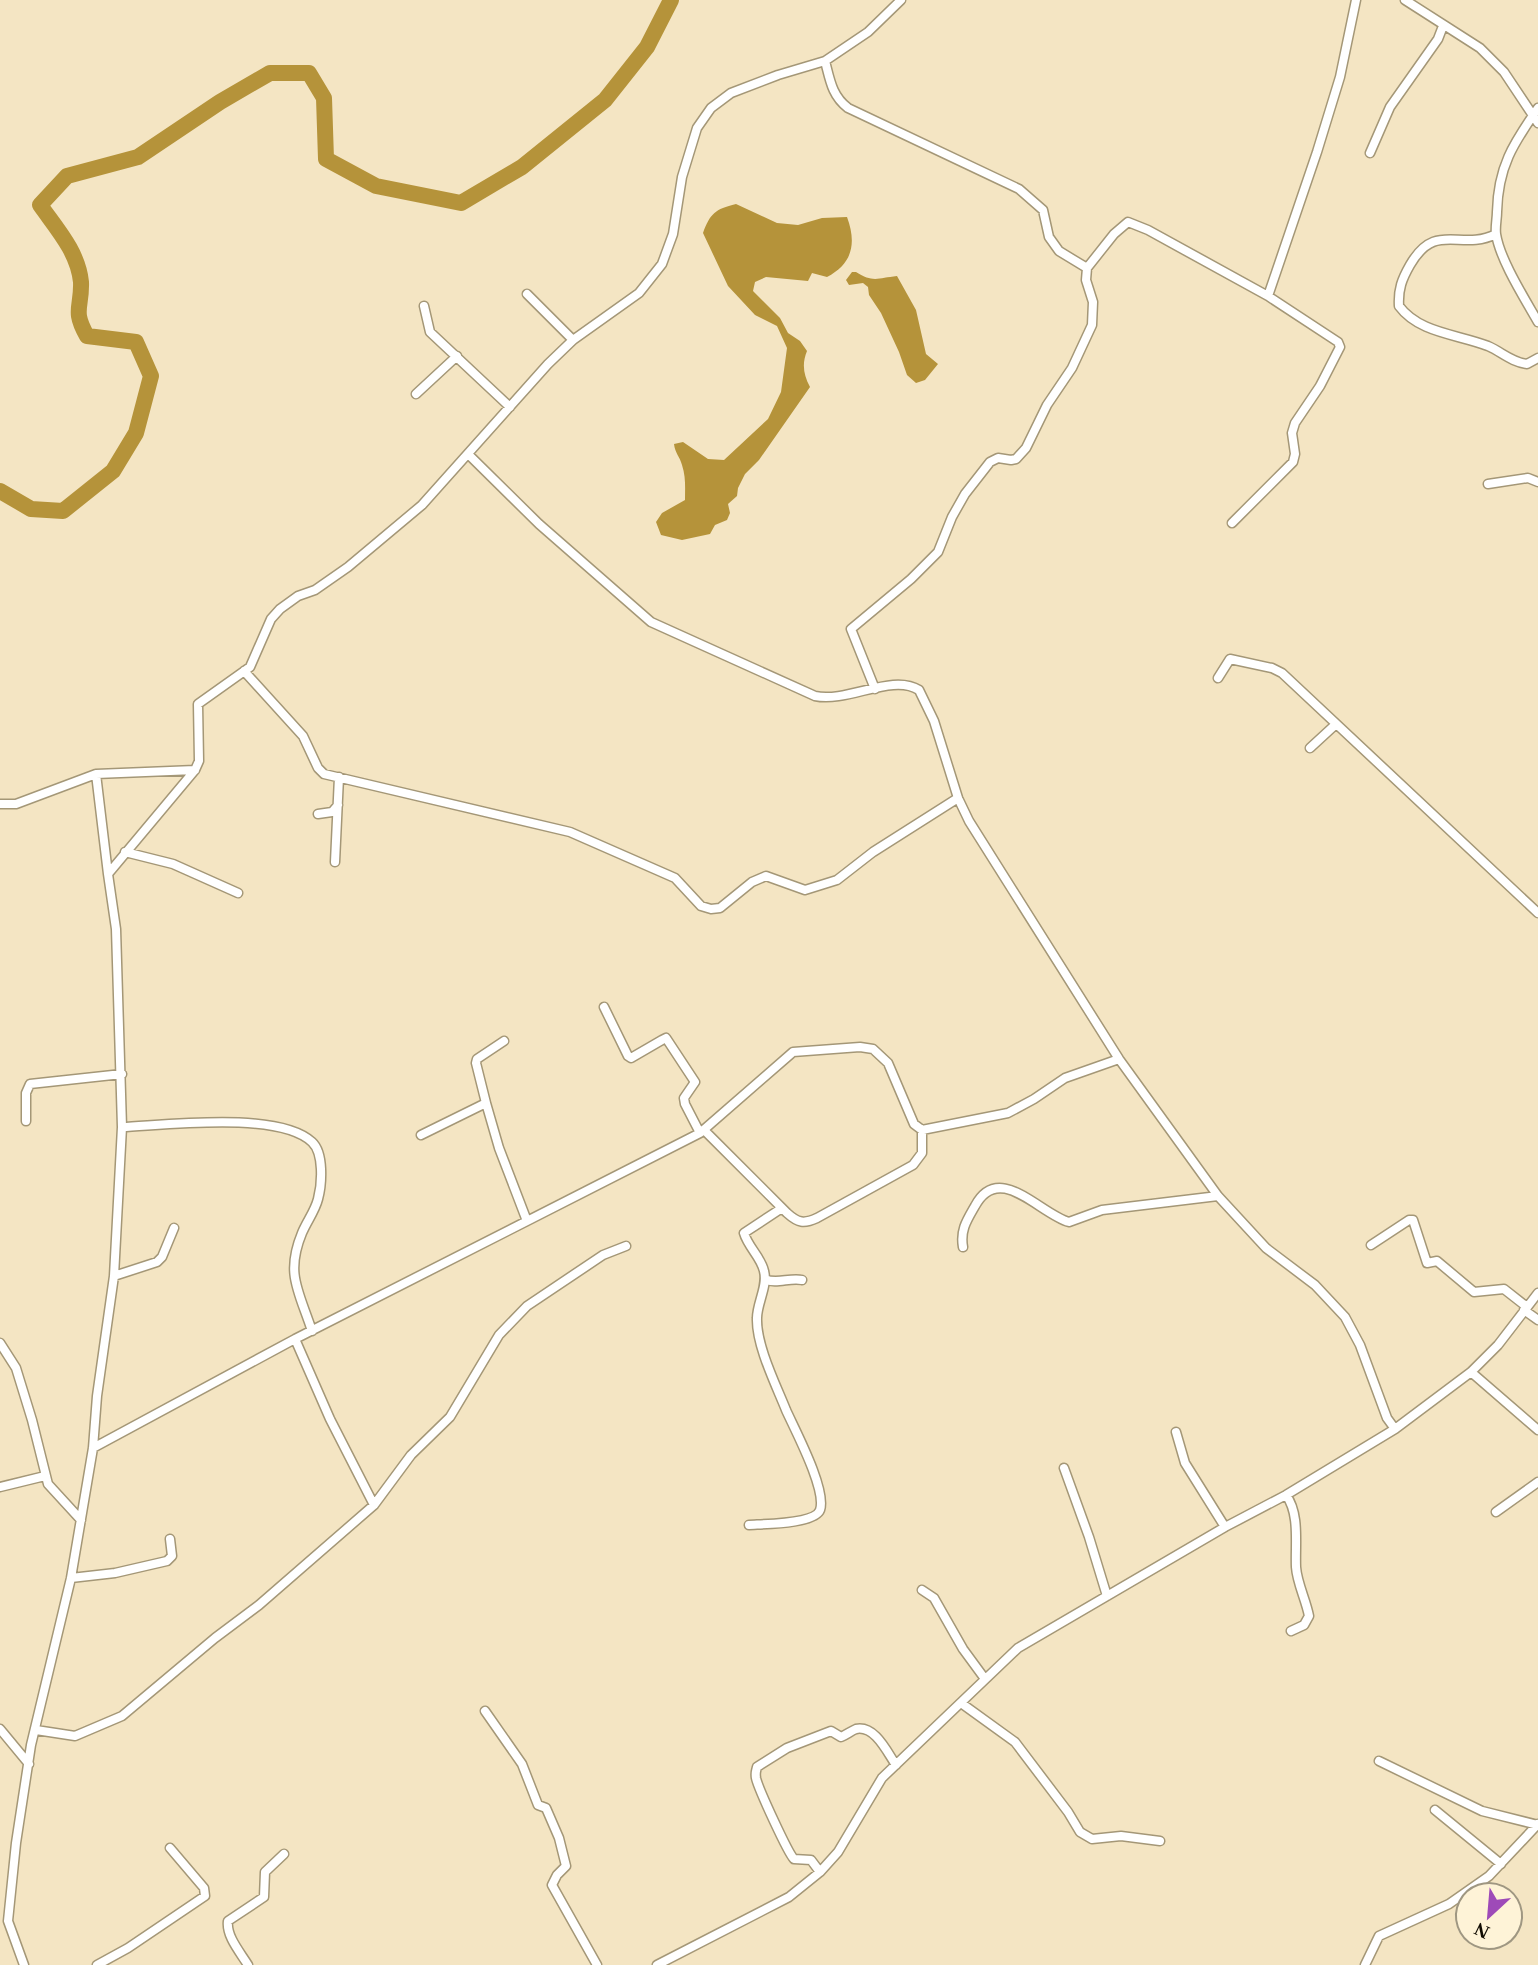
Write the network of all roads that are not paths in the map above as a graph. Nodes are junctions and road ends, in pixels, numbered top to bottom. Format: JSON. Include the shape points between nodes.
{"nodes":[{"id":1,"x":901,"y":0,"type":"edge"},
{"id":2,"x":1356,"y":0,"type":"edge"},
{"id":3,"x":1405,"y":0,"type":"edge"},
{"id":4,"x":1443,"y":26,"type":"junction"},
{"id":5,"x":825,"y":61,"type":"junction"},
{"id":6,"x":1538,"y":108,"type":"edge"},
{"id":7,"x":1535,"y":120,"type":"edge"},
{"id":8,"x":1370,"y":153,"type":"dead end"},
{"id":9,"x":1496,"y":234,"type":"junction"},
{"id":10,"x":1087,"y":268,"type":"junction"},
{"id":11,"x":527,"y":295,"type":"dead end"},
{"id":12,"x":1268,"y":296,"type":"junction"},
{"id":13,"x":424,"y":306,"type":"dead end"},
{"id":14,"x":1538,"y":322,"type":"edge"},
{"id":15,"x":573,"y":340,"type":"junction"},
{"id":16,"x":457,"y":356,"type":"junction"},
{"id":17,"x":1538,"y":358,"type":"edge"},
{"id":18,"x":415,"y":394,"type":"dead end"},
{"id":19,"x":510,"y":407,"type":"junction"},
{"id":20,"x":468,"y":454,"type":"junction"},
{"id":21,"x":1538,"y":482,"type":"edge"},
{"id":22,"x":1488,"y":484,"type":"dead end"},
{"id":23,"x":1232,"y":523,"type":"dead end"},
{"id":24,"x":244,"y":671,"type":"junction"},
{"id":25,"x":1218,"y":678,"type":"dead end"},
{"id":26,"x":875,"y":690,"type":"junction"},
{"id":27,"x":1335,"y":725,"type":"junction"},
{"id":28,"x":1310,"y":748,"type":"dead end"},
{"id":29,"x":195,"y":769,"type":"junction"},
{"id":30,"x":96,"y":774,"type":"junction"},
{"id":31,"x":339,"y":777,"type":"junction"},
{"id":32,"x":958,"y":798,"type":"junction"},
{"id":33,"x":0,"y":803,"type":"edge"},
{"id":34,"x":338,"y":805,"type":"junction"},
{"id":35,"x":318,"y":814,"type":"dead end"},
{"id":36,"x":125,"y":852,"type":"junction"},
{"id":37,"x":334,"y":862,"type":"dead end"},
{"id":38,"x":108,"y":874,"type":"junction"},
{"id":39,"x":238,"y":893,"type":"dead end"},
{"id":40,"x":1538,"y":913,"type":"edge"},
{"id":41,"x":604,"y":1007,"type":"dead end"},
{"id":42,"x":504,"y":1041,"type":"dead end"},
{"id":43,"x":1119,"y":1059,"type":"junction"},
{"id":44,"x":121,"y":1074,"type":"junction"},
{"id":45,"x":486,"y":1103,"type":"junction"},
{"id":46,"x":26,"y":1121,"type":"dead end"},
{"id":47,"x":122,"y":1127,"type":"junction"},
{"id":48,"x":922,"y":1130,"type":"junction"},
{"id":49,"x":702,"y":1131,"type":"junction"},
{"id":50,"x":421,"y":1135,"type":"dead end"},
{"id":51,"x":1218,"y":1196,"type":"junction"},
{"id":52,"x":782,"y":1208,"type":"junction"},
{"id":53,"x":527,"y":1221,"type":"junction"},
{"id":54,"x":174,"y":1228,"type":"dead end"},
{"id":55,"x":1371,"y":1245,"type":"dead end"},
{"id":56,"x":626,"y":1246,"type":"dead end"},
{"id":57,"x":963,"y":1247,"type":"dead end"},
{"id":58,"x":114,"y":1276,"type":"junction"},
{"id":59,"x":765,"y":1279,"type":"junction"},
{"id":60,"x":802,"y":1280,"type":"dead end"},
{"id":61,"x":1538,"y":1293,"type":"edge"},
{"id":62,"x":1526,"y":1308,"type":"junction"},
{"id":63,"x":1538,"y":1320,"type":"edge"},
{"id":64,"x":312,"y":1331,"type":"junction"},
{"id":65,"x":295,"y":1339,"type":"junction"},
{"id":66,"x":0,"y":1342,"type":"edge"},
{"id":67,"x":1471,"y":1372,"type":"junction"},
{"id":68,"x":1395,"y":1429,"type":"junction"},
{"id":69,"x":1538,"y":1430,"type":"edge"},
{"id":70,"x":1176,"y":1432,"type":"dead end"},
{"id":71,"x":93,"y":1448,"type":"junction"},
{"id":72,"x":1064,"y":1468,"type":"dead end"},
{"id":73,"x":45,"y":1476,"type":"junction"},
{"id":74,"x":1538,"y":1482,"type":"edge"},
{"id":75,"x":0,"y":1487,"type":"edge"},
{"id":76,"x":1286,"y":1495,"type":"junction"},
{"id":77,"x":374,"y":1505,"type":"junction"},
{"id":78,"x":1496,"y":1511,"type":"dead end"},
{"id":79,"x":81,"y":1520,"type":"junction"},
{"id":80,"x":749,"y":1525,"type":"dead end"},
{"id":81,"x":1225,"y":1528,"type":"junction"},
{"id":82,"x":170,"y":1539,"type":"dead end"},
{"id":83,"x":71,"y":1578,"type":"junction"},
{"id":84,"x":922,"y":1591,"type":"dead end"},
{"id":85,"x":1107,"y":1596,"type":"junction"},
{"id":86,"x":1291,"y":1632,"type":"dead end"},
{"id":87,"x":985,"y":1679,"type":"junction"},
{"id":88,"x":961,"y":1703,"type":"junction"},
{"id":89,"x":485,"y":1711,"type":"dead end"},
{"id":90,"x":0,"y":1728,"type":"edge"},
{"id":91,"x":36,"y":1730,"type":"junction"},
{"id":92,"x":1379,"y":1761,"type":"dead end"},
{"id":93,"x":29,"y":1764,"type":"junction"},
{"id":94,"x":896,"y":1765,"type":"junction"},
{"id":95,"x":1435,"y":1810,"type":"dead end"},
{"id":96,"x":1538,"y":1824,"type":"edge"},
{"id":97,"x":1160,"y":1841,"type":"dead end"},
{"id":98,"x":170,"y":1848,"type":"dead end"},
{"id":99,"x":284,"y":1854,"type":"dead end"},
{"id":100,"x":1501,"y":1864,"type":"junction"},
{"id":101,"x":820,"y":1872,"type":"junction"},
{"id":102,"x":4,"y":1922,"type":"edge"},
{"id":103,"x":24,"y":1965,"type":"edge"},
{"id":104,"x":97,"y":1965,"type":"edge"},
{"id":105,"x":248,"y":1965,"type":"edge"},
{"id":106,"x":597,"y":1965,"type":"edge"},
{"id":107,"x":657,"y":1965,"type":"edge"},
{"id":108,"x":1365,"y":1965,"type":"edge"}],
"edges":[{"from":1,"to":5,"type":"street","via":[[868,32]]},
{"from":2,"to":12,"type":"street","via":[[1340,77]]},
{"from":3,"to":4,"type":"street"},
{"from":4,"to":7,"type":"street","via":[[1480,48],[1504,72]]},
{"from":4,"to":8,"type":"street","via":[[1390,107]]},
{"from":5,"to":10,"type":"street","via":[[834,92],[848,108],[1019,189],[1043,210],[1049,237],[1059,251]]},
{"from":5,"to":15,"type":"street","via":[[731,93],[711,108],[697,128],[662,264],[639,293]]},
{"from":6,"to":7,"type":"street"},
{"from":7,"to":9,"type":"street","via":[[1523,127],[1504,164]]},
{"from":9,"to":14,"type":"street"},
{"from":9,"to":17,"type":"street","via":[[1487,239],[1431,241],[1422,247],[1399,286],[1399,306],[1415,323],[1488,346],[1515,362],[1527,364]]},
{"from":10,"to":12,"type":"street","via":[[1128,222]]},
{"from":10,"to":26,"type":"street","via":[[1092,325],[1022,453],[1016,459],[990,461],[965,494],[938,552],[851,629]]},
{"from":11,"to":15,"type":"street"},
{"from":12,"to":23,"type":"street","via":[[1340,347],[1293,426],[1293,462]]},
{"from":13,"to":16,"type":"street","via":[[430,332]]},
{"from":15,"to":19,"type":"street"},
{"from":16,"to":18,"type":"street"},
{"from":16,"to":19,"type":"street"},
{"from":19,"to":20,"type":"street"},
{"from":20,"to":24,"type":"street","via":[[422,505],[359,558],[315,590],[279,608]]},
{"from":20,"to":26,"type":"street","via":[[539,524],[658,627],[815,696],[834,698]]},
{"from":21,"to":22,"type":"street","via":[[1528,478]]},
{"from":24,"to":29,"type":"street","via":[[198,704]]},
{"from":24,"to":31,"type":"street","via":[[303,736],[321,772]]},
{"from":25,"to":27,"type":"street","via":[[1230,659],[1272,668]]},
{"from":26,"to":32,"type":"street","via":[[902,683],[919,690],[934,721]]},
{"from":27,"to":28,"type":"street"},
{"from":27,"to":40,"type":"street"},
{"from":29,"to":30,"type":"street"},
{"from":29,"to":36,"type":"street"},
{"from":30,"to":33,"type":"street","via":[[16,804]]},
{"from":30,"to":38,"type":"street"},
{"from":31,"to":32,"type":"street","via":[[570,832],[675,878],[711,909],[720,908],[766,876],[805,890],[837,880]]},
{"from":31,"to":34,"type":"street"},
{"from":32,"to":43,"type":"street"},
{"from":34,"to":35,"type":"street","via":[[332,812]]},
{"from":34,"to":37,"type":"street"},
{"from":36,"to":38,"type":"street"},
{"from":36,"to":39,"type":"street","via":[[173,864]]},
{"from":38,"to":44,"type":"street","via":[[116,929]]},
{"from":41,"to":49,"type":"street","via":[[631,1058],[666,1038],[695,1082],[684,1098]]},
{"from":42,"to":45,"type":"street","via":[[477,1059]]},
{"from":43,"to":48,"type":"street","via":[[1065,1077],[1009,1113]]},
{"from":43,"to":51,"type":"street"},
{"from":44,"to":46,"type":"street","via":[[30,1084]]},
{"from":44,"to":47,"type":"street"},
{"from":45,"to":50,"type":"street"},
{"from":45,"to":53,"type":"street"},
{"from":47,"to":58,"type":"street"},
{"from":47,"to":64,"type":"street","via":[[248,1122],[311,1140],[320,1157],[318,1198],[293,1264]]},
{"from":48,"to":49,"type":"street","via":[[914,1124],[888,1063],[873,1049],[860,1047],[788,1054]]},
{"from":48,"to":52,"type":"street","via":[[922,1153],[907,1168],[808,1222],[799,1222]]},
{"from":49,"to":52,"type":"street"},
{"from":49,"to":53,"type":"street"},
{"from":51,"to":57,"type":"street","via":[[1102,1210],[1069,1222],[1021,1194],[1008,1189],[989,1191],[981,1196],[962,1230]]},
{"from":51,"to":68,"type":"street","via":[[1266,1248],[1315,1285],[1345,1317]]},
{"from":52,"to":59,"type":"street","via":[[744,1234],[762,1264]]},
{"from":53,"to":64,"type":"street"},
{"from":54,"to":58,"type":"street","via":[[157,1262]]},
{"from":55,"to":62,"type":"street","via":[[1413,1220],[1427,1263],[1437,1261],[1474,1292],[1504,1289]]},
{"from":56,"to":77,"type":"street","via":[[603,1255],[527,1306],[499,1335],[450,1417],[411,1455]]},
{"from":58,"to":71,"type":"street"},
{"from":59,"to":60,"type":"street"},
{"from":59,"to":80,"type":"street","via":[[757,1315],[759,1335],[809,1460],[821,1503],[812,1518]]},
{"from":61,"to":62,"type":"street"},
{"from":62,"to":63,"type":"street"},
{"from":62,"to":67,"type":"street"},
{"from":64,"to":65,"type":"street"},
{"from":65,"to":71,"type":"street"},
{"from":65,"to":77,"type":"street"},
{"from":66,"to":73,"type":"street","via":[[16,1368]]},
{"from":67,"to":68,"type":"street"},
{"from":67,"to":69,"type":"street"},
{"from":68,"to":76,"type":"street"},
{"from":70,"to":81,"type":"street","via":[[1185,1463]]},
{"from":71,"to":79,"type":"street"},
{"from":72,"to":85,"type":"street"},
{"from":73,"to":75,"type":"street"},
{"from":73,"to":79,"type":"street"},
{"from":74,"to":78,"type":"street"},
{"from":76,"to":81,"type":"street"},
{"from":76,"to":86,"type":"street","via":[[1296,1528],[1296,1567],[1309,1616]]},
{"from":77,"to":91,"type":"street","via":[[122,1716],[75,1736]]},
{"from":79,"to":83,"type":"street"},
{"from":81,"to":85,"type":"street"},
{"from":82,"to":83,"type":"street","via":[[173,1554],[167,1561]]},
{"from":83,"to":91,"type":"street"},
{"from":84,"to":87,"type":"street","via":[[934,1598]]},
{"from":85,"to":87,"type":"street","via":[[1018,1648]]},
{"from":87,"to":88,"type":"street"},
{"from":88,"to":94,"type":"street"},
{"from":88,"to":97,"type":"street","via":[[1015,1742],[1080,1832],[1092,1839],[1121,1836]]},
{"from":89,"to":106,"type":"street","via":[[522,1764],[538,1805],[548,1812],[566,1866],[552,1885]]},
{"from":90,"to":93,"type":"street"},
{"from":91,"to":93,"type":"street"},
{"from":92,"to":96,"type":"street","via":[[1482,1811]]},
{"from":93,"to":102,"type":"street"},
{"from":94,"to":101,"type":"street","via":[[874,1789],[838,1853]]},
{"from":94,"to":101,"type":"street","via":[[880,1739],[860,1729],[841,1737],[831,1731],[809,1738],[757,1767],[759,1789],[788,1853],[794,1859],[811,1860]]},
{"from":95,"to":100,"type":"street"},
{"from":96,"to":100,"type":"street"},
{"from":98,"to":104,"type":"street","via":[[204,1888],[205,1896]]},
{"from":99,"to":105,"type":"street","via":[[266,1869],[264,1897],[228,1921]]},
{"from":100,"to":108,"type":"street","via":[[1449,1904],[1379,1936]]},
{"from":101,"to":107,"type":"street","via":[[789,1897]]},
{"from":102,"to":103,"type":"street"}]}
